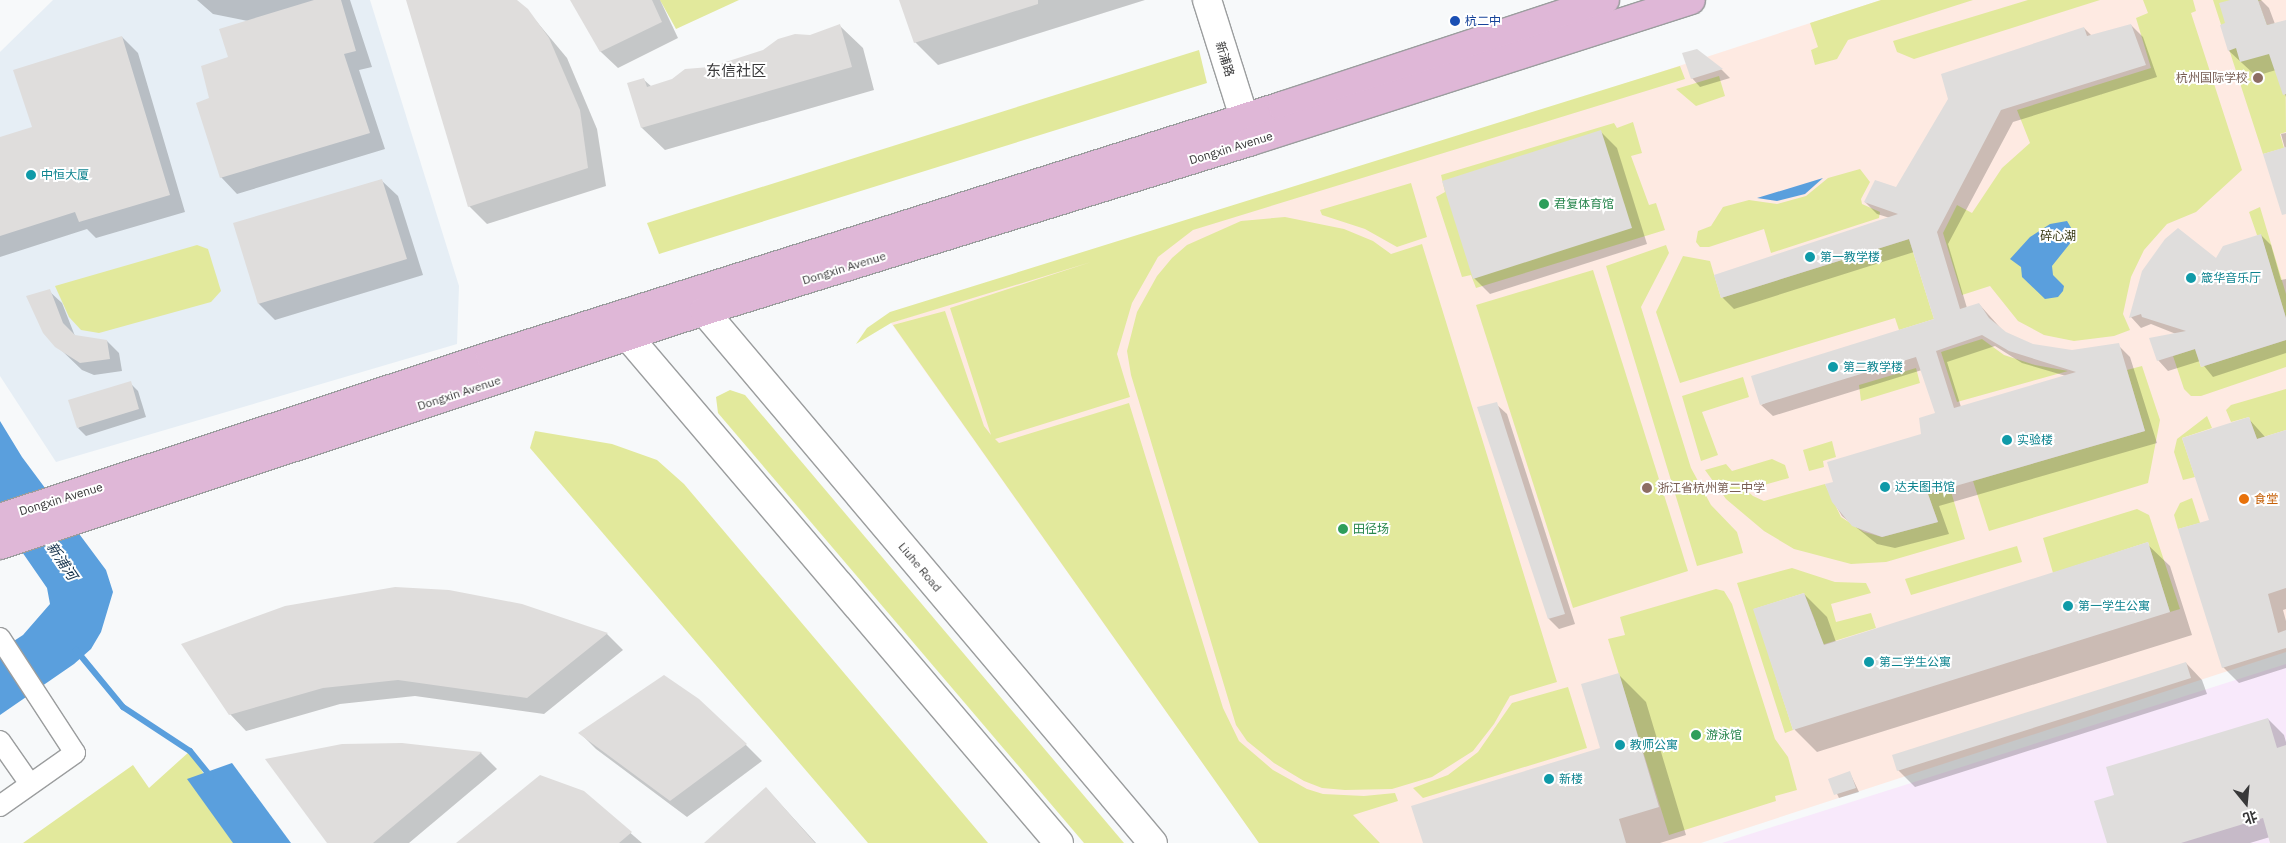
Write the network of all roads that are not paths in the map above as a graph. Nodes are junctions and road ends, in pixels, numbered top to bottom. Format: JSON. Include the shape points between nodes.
{"nodes":[{"id":1,"x":1207,"y":0,"type":"edge"},
{"id":2,"x":1605,"y":0,"type":"edge"},
{"id":3,"x":1690,"y":0,"type":"edge"},
{"id":4,"x":1244,"y":117,"type":"junction"},
{"id":5,"x":694,"y":303,"type":"junction"},
{"id":6,"x":620,"y":328,"type":"junction"},
{"id":7,"x":0,"y":518,"type":"edge"},
{"id":8,"x":1,"y":545,"type":"edge"},
{"id":9,"x":2,"y":641,"type":"edge"},
{"id":10,"x":0,"y":741,"type":"edge"},
{"id":11,"x":30,"y":784,"type":"junction"},
{"id":12,"x":0,"y":806,"type":"edge"},
{"id":13,"x":1059,"y":843,"type":"edge"},
{"id":14,"x":1153,"y":843,"type":"edge"}],
"edges":[{"from":1,"to":4,"type":"main road","name":"新浦路"},
{"from":2,"to":4,"type":"main road","name":"Dongxin Avenue"},
{"from":3,"to":5,"type":"main road","name":"Dongxin Avenue","via":[[1250,142]]},
{"from":4,"to":5,"type":"main road","name":"Dongxin Avenue"},
{"from":5,"to":6,"type":"main road","name":"Dongxin Avenue"},
{"from":5,"to":14,"type":"main road","name":"Liuhe Road"},
{"from":6,"to":7,"type":"main road","name":"Dongxin Avenue","via":[[490,356]]},
{"from":6,"to":8,"type":"main road","name":"Dongxin Avenue","via":[[86,518]]},
{"from":6,"to":13,"type":"main road"},
{"from":9,"to":11,"type":"street","via":[[75,753]]},
{"from":10,"to":11,"type":"street"},
{"from":11,"to":12,"type":"street"}]}
